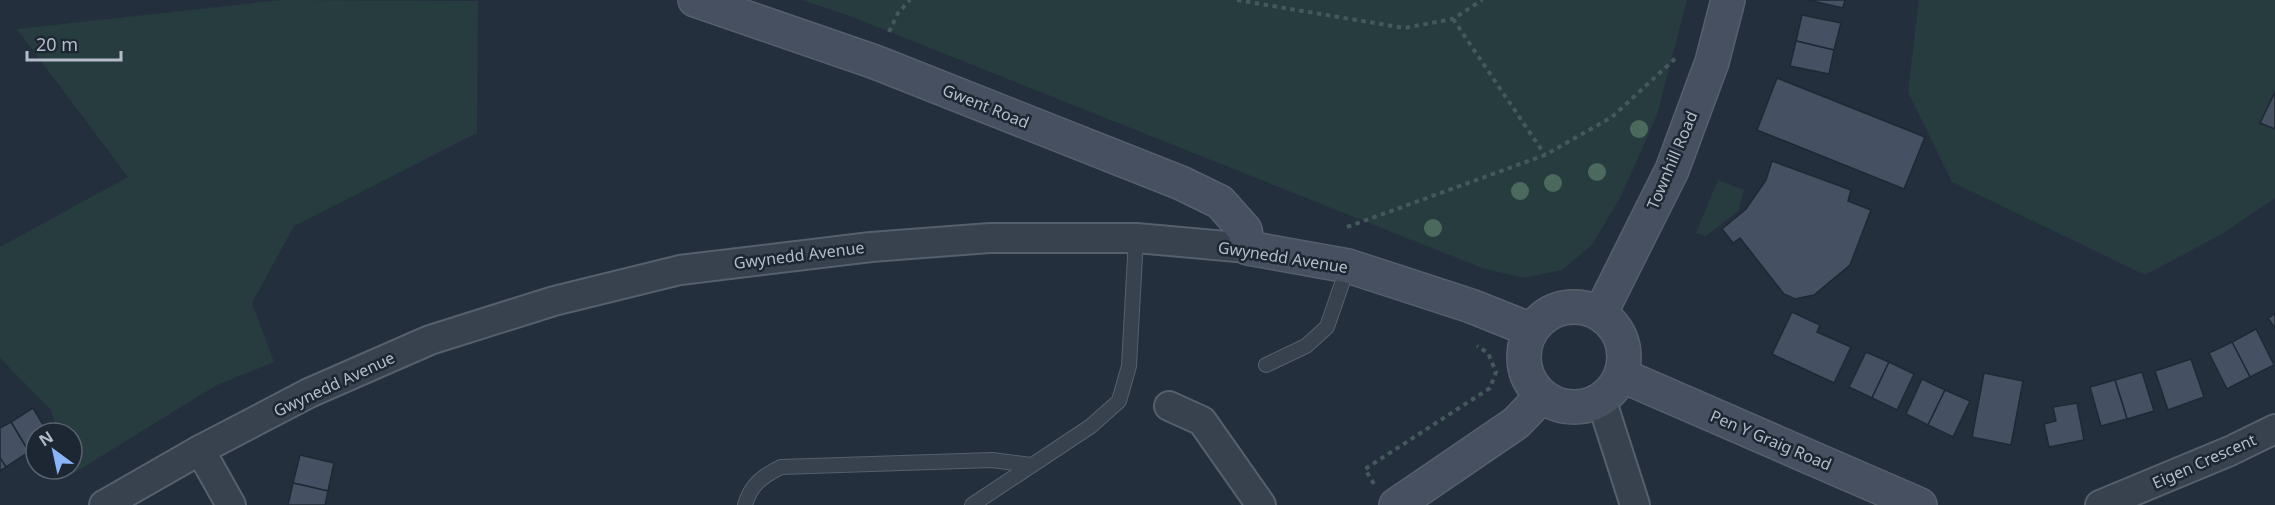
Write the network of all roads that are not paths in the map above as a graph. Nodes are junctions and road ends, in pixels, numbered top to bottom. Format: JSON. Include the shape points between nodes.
{"nodes":[{"id":1,"x":695,"y":0,"type":"edge"},
{"id":2,"x":1728,"y":0,"type":"edge"},
{"id":3,"x":1136,"y":238,"type":"junction"},
{"id":4,"x":1248,"y":248,"type":"junction"},
{"id":5,"x":1348,"y":266,"type":"junction"},
{"id":6,"x":1600,"y":314,"type":"junction"},
{"id":7,"x":1531,"y":330,"type":"junction"},
{"id":8,"x":1266,"y":365,"type":"dead end"},
{"id":9,"x":1611,"y":387,"type":"junction"},
{"id":10,"x":1542,"y":396,"type":"junction"},
{"id":11,"x":1169,"y":406,"type":"dead end"},
{"id":12,"x":2275,"y":429,"type":"edge"},
{"id":13,"x":200,"y":450,"type":"junction"},
{"id":14,"x":1031,"y":465,"type":"junction"},
{"id":15,"x":1386,"y":496,"type":"edge"},
{"id":16,"x":104,"y":505,"type":"edge"},
{"id":17,"x":231,"y":505,"type":"edge"},
{"id":18,"x":745,"y":505,"type":"edge"},
{"id":19,"x":972,"y":505,"type":"edge"},
{"id":20,"x":1261,"y":505,"type":"edge"},
{"id":21,"x":1635,"y":505,"type":"edge"},
{"id":22,"x":1920,"y":505,"type":"edge"},
{"id":23,"x":2100,"y":505,"type":"edge"}],
"edges":[{"from":1,"to":4,"type":"street","name":"Gwent Road","via":[[875,62],[1181,183],[1220,202],[1245,230]]},
{"from":2,"to":6,"type":"street","name":"Townhill Road","via":[[1712,62],[1672,170]]},
{"from":3,"to":4,"type":"street","name":"Gwynedd Avenue"},
{"from":3,"to":13,"type":"street","name":"Gwynedd Avenue","via":[[990,238],[871,247],[680,270],[554,301],[430,340],[309,393]]},
{"from":3,"to":14,"type":"lane","via":[[1129,366],[1119,401],[1091,426]]},
{"from":4,"to":5,"type":"street","name":"Gwynedd Avenue"},
{"from":5,"to":7,"type":"street","name":"Gwynedd Avenue","via":[[1472,306]]},
{"from":5,"to":8,"type":"lane","via":[[1327,327],[1306,346]]},
{"from":6,"to":7,"type":"street","via":[[1582,307],[1562,308],[1545,316]]},
{"from":6,"to":9,"type":"street","via":[[1614,326],[1622,343],[1624,360]]},
{"from":7,"to":10,"type":"street","via":[[1524,347],[1524,365],[1530,382]]},
{"from":9,"to":10,"type":"street","via":[[1587,405],[1554,404]]},
{"from":9,"to":21,"type":"street"},
{"from":9,"to":22,"type":"street","name":"Pen Y Graig Road"},
{"from":10,"to":15,"type":"street","via":[[1516,423]]},
{"from":11,"to":20,"type":"street","via":[[1202,421]]},
{"from":12,"to":23,"type":"street","name":"Eigen Crescent"},
{"from":13,"to":16,"type":"street","name":"Gwynedd Avenue"},
{"from":13,"to":17,"type":"street"},
{"from":14,"to":18,"type":"lane","via":[[992,460],[781,467],[761,477],[748,493]]},
{"from":14,"to":19,"type":"lane"}]}
